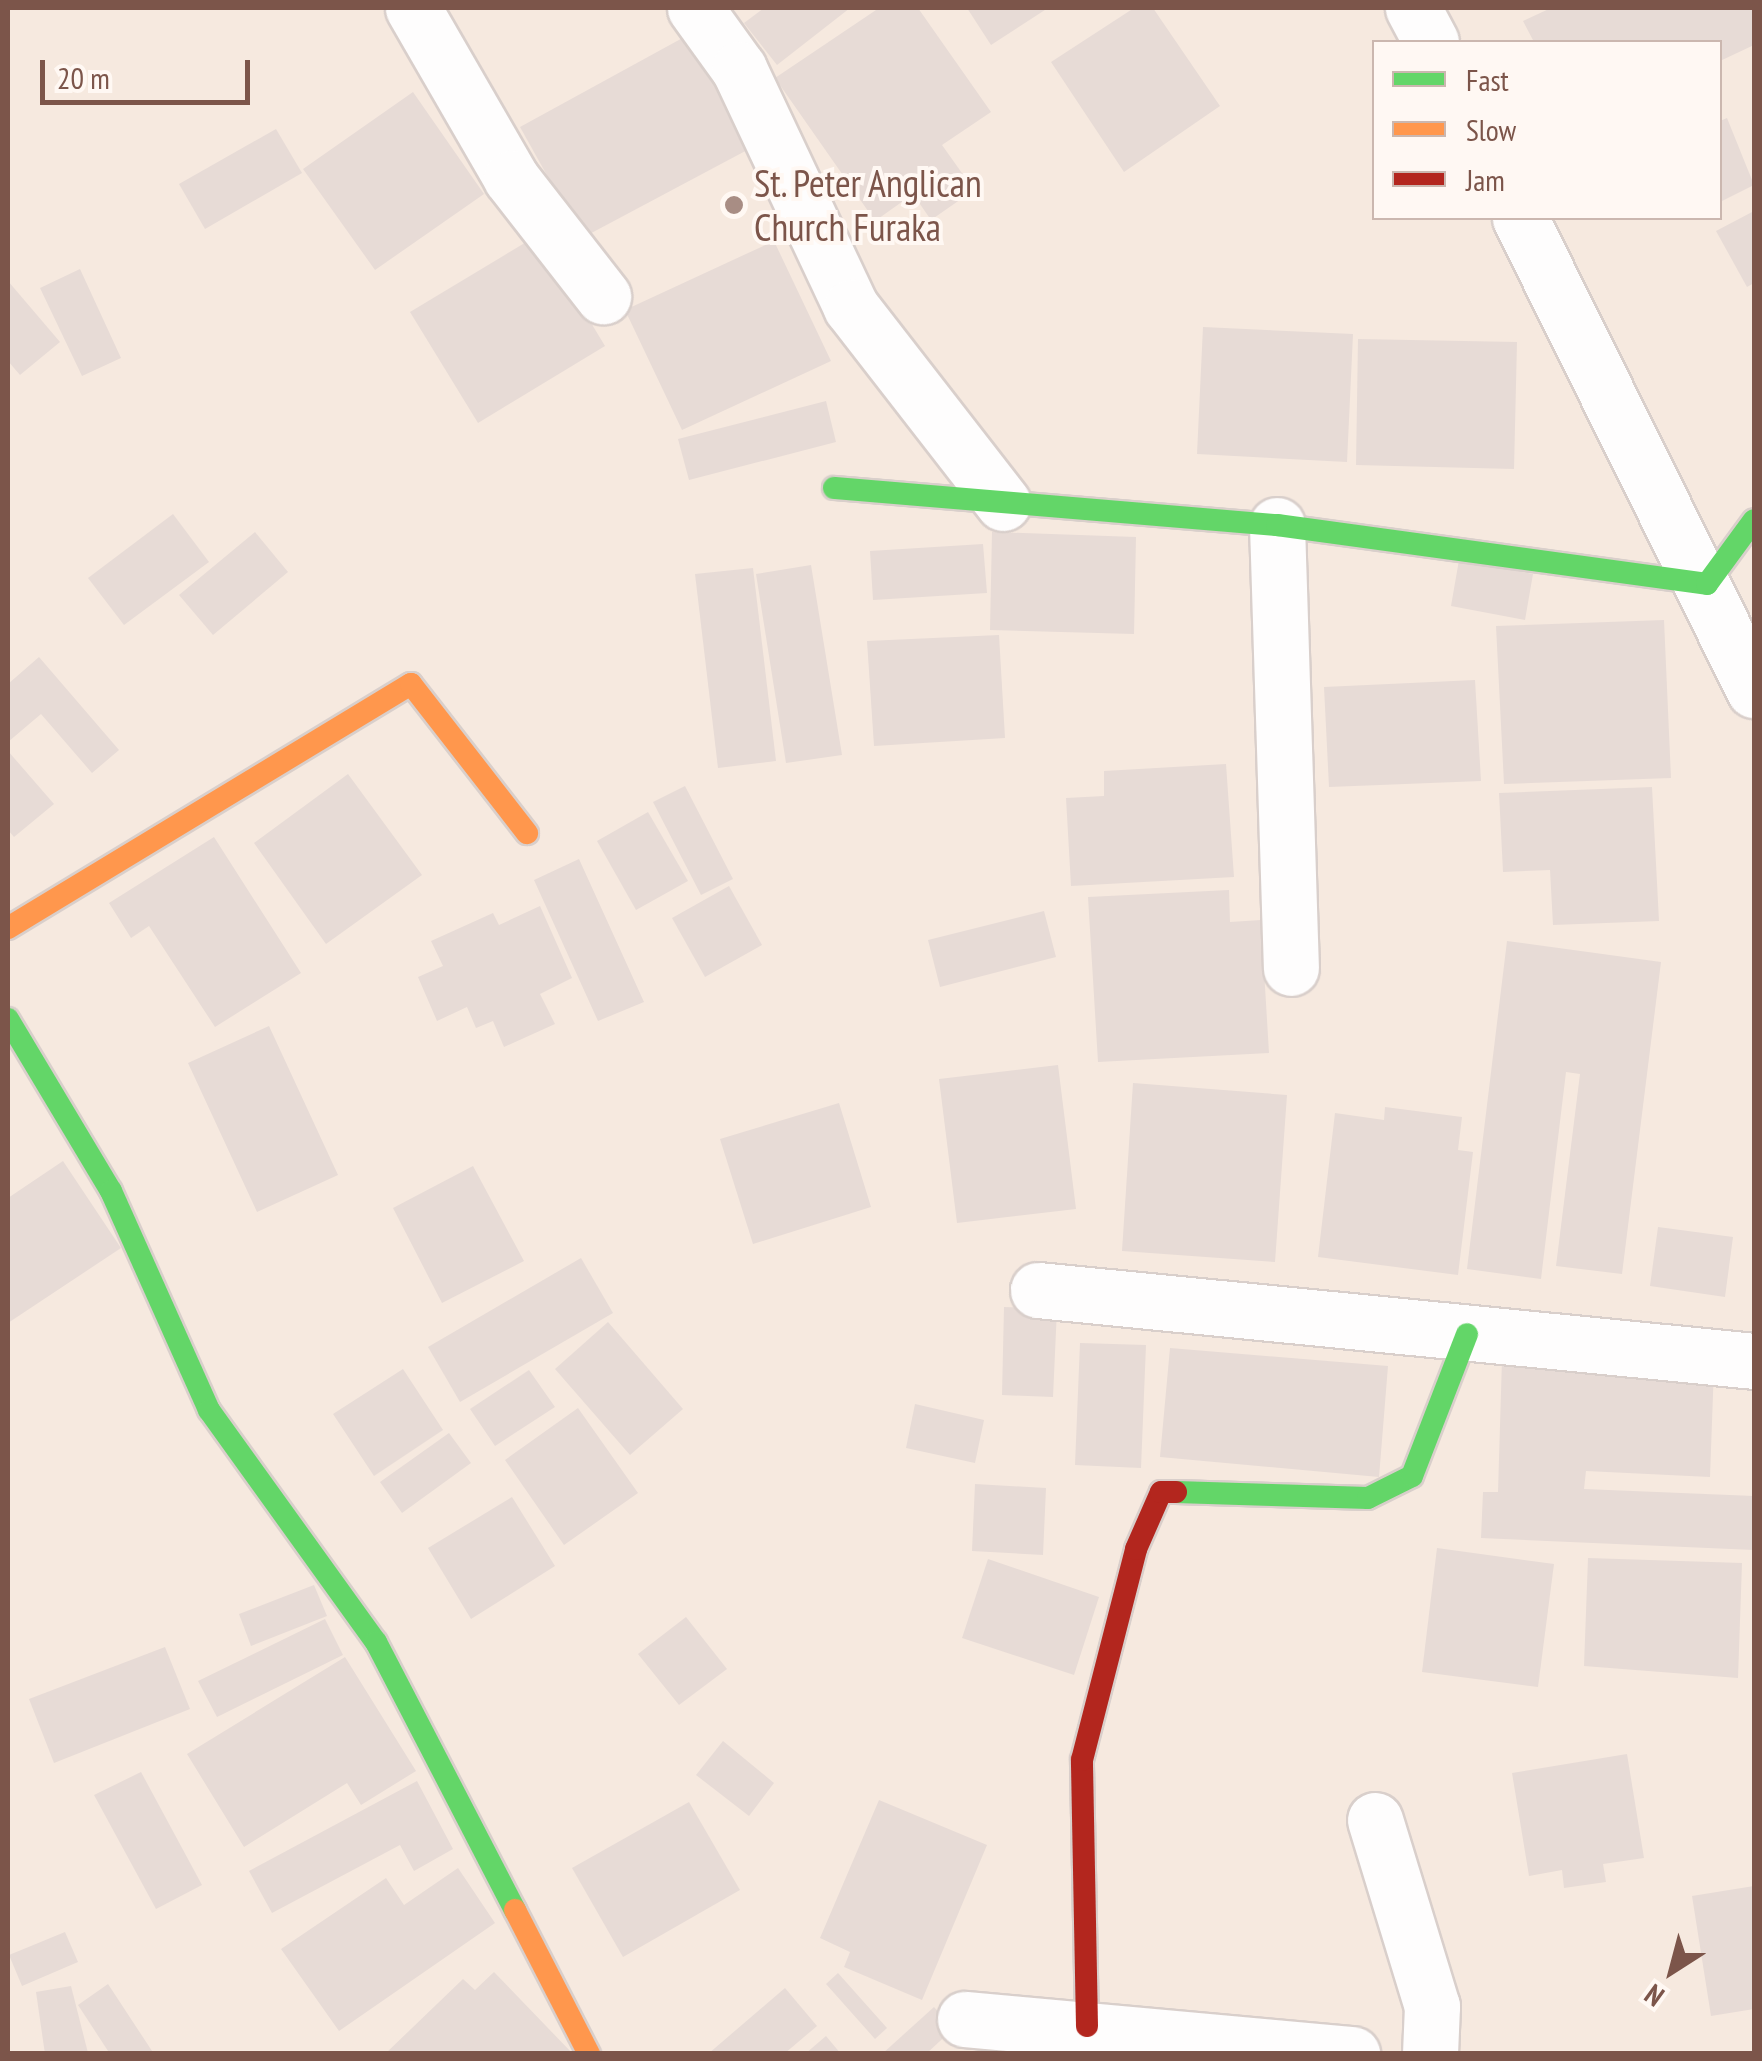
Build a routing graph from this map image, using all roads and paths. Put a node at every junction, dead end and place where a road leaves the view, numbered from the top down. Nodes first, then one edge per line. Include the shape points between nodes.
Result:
1 (413, 8) edge
2 (695, 8) edge
3 (1413, 8) edge
4 (1430, 40) edge
5 (1521, 220) edge
6 (602, 296) dead end
7 (834, 488) dead end
8 (1004, 503) junction
9 (1754, 520) edge
10 (1277, 525) junction
11 (1707, 584) junction
12 (1754, 690) edge
13 (527, 833) dead end
14 (8, 928) edge
15 (1291, 968) dead end
16 (8, 1019) edge
17 (1038, 1290) dead end
18 (1467, 1334) junction
19 (1754, 1361) edge
20 (1375, 1820) dead end
21 (965, 2019) dead end
22 (1087, 2026) junction
23 (589, 2054) edge
24 (1352, 2054) edge
25 (1430, 2054) edge

1 - 6 street via 511,178
2 - 8 street via 739,69 852,308
3 - 4 street
5 - 11 street
7 - 8 street
8 - 10 street
9 - 11 street
10 - 11 street
10 - 15 street
11 - 12 street
13 - 14 street via 411,684
16 - 23 street via 111,1191 209,1410 376,1642
17 - 18 street
18 - 19 street
18 - 22 street via 1412,1476 1368,1498 1161,1492 1136,1549 1082,1760
20 - 25 street via 1432,2006
21 - 22 street
22 - 24 street

